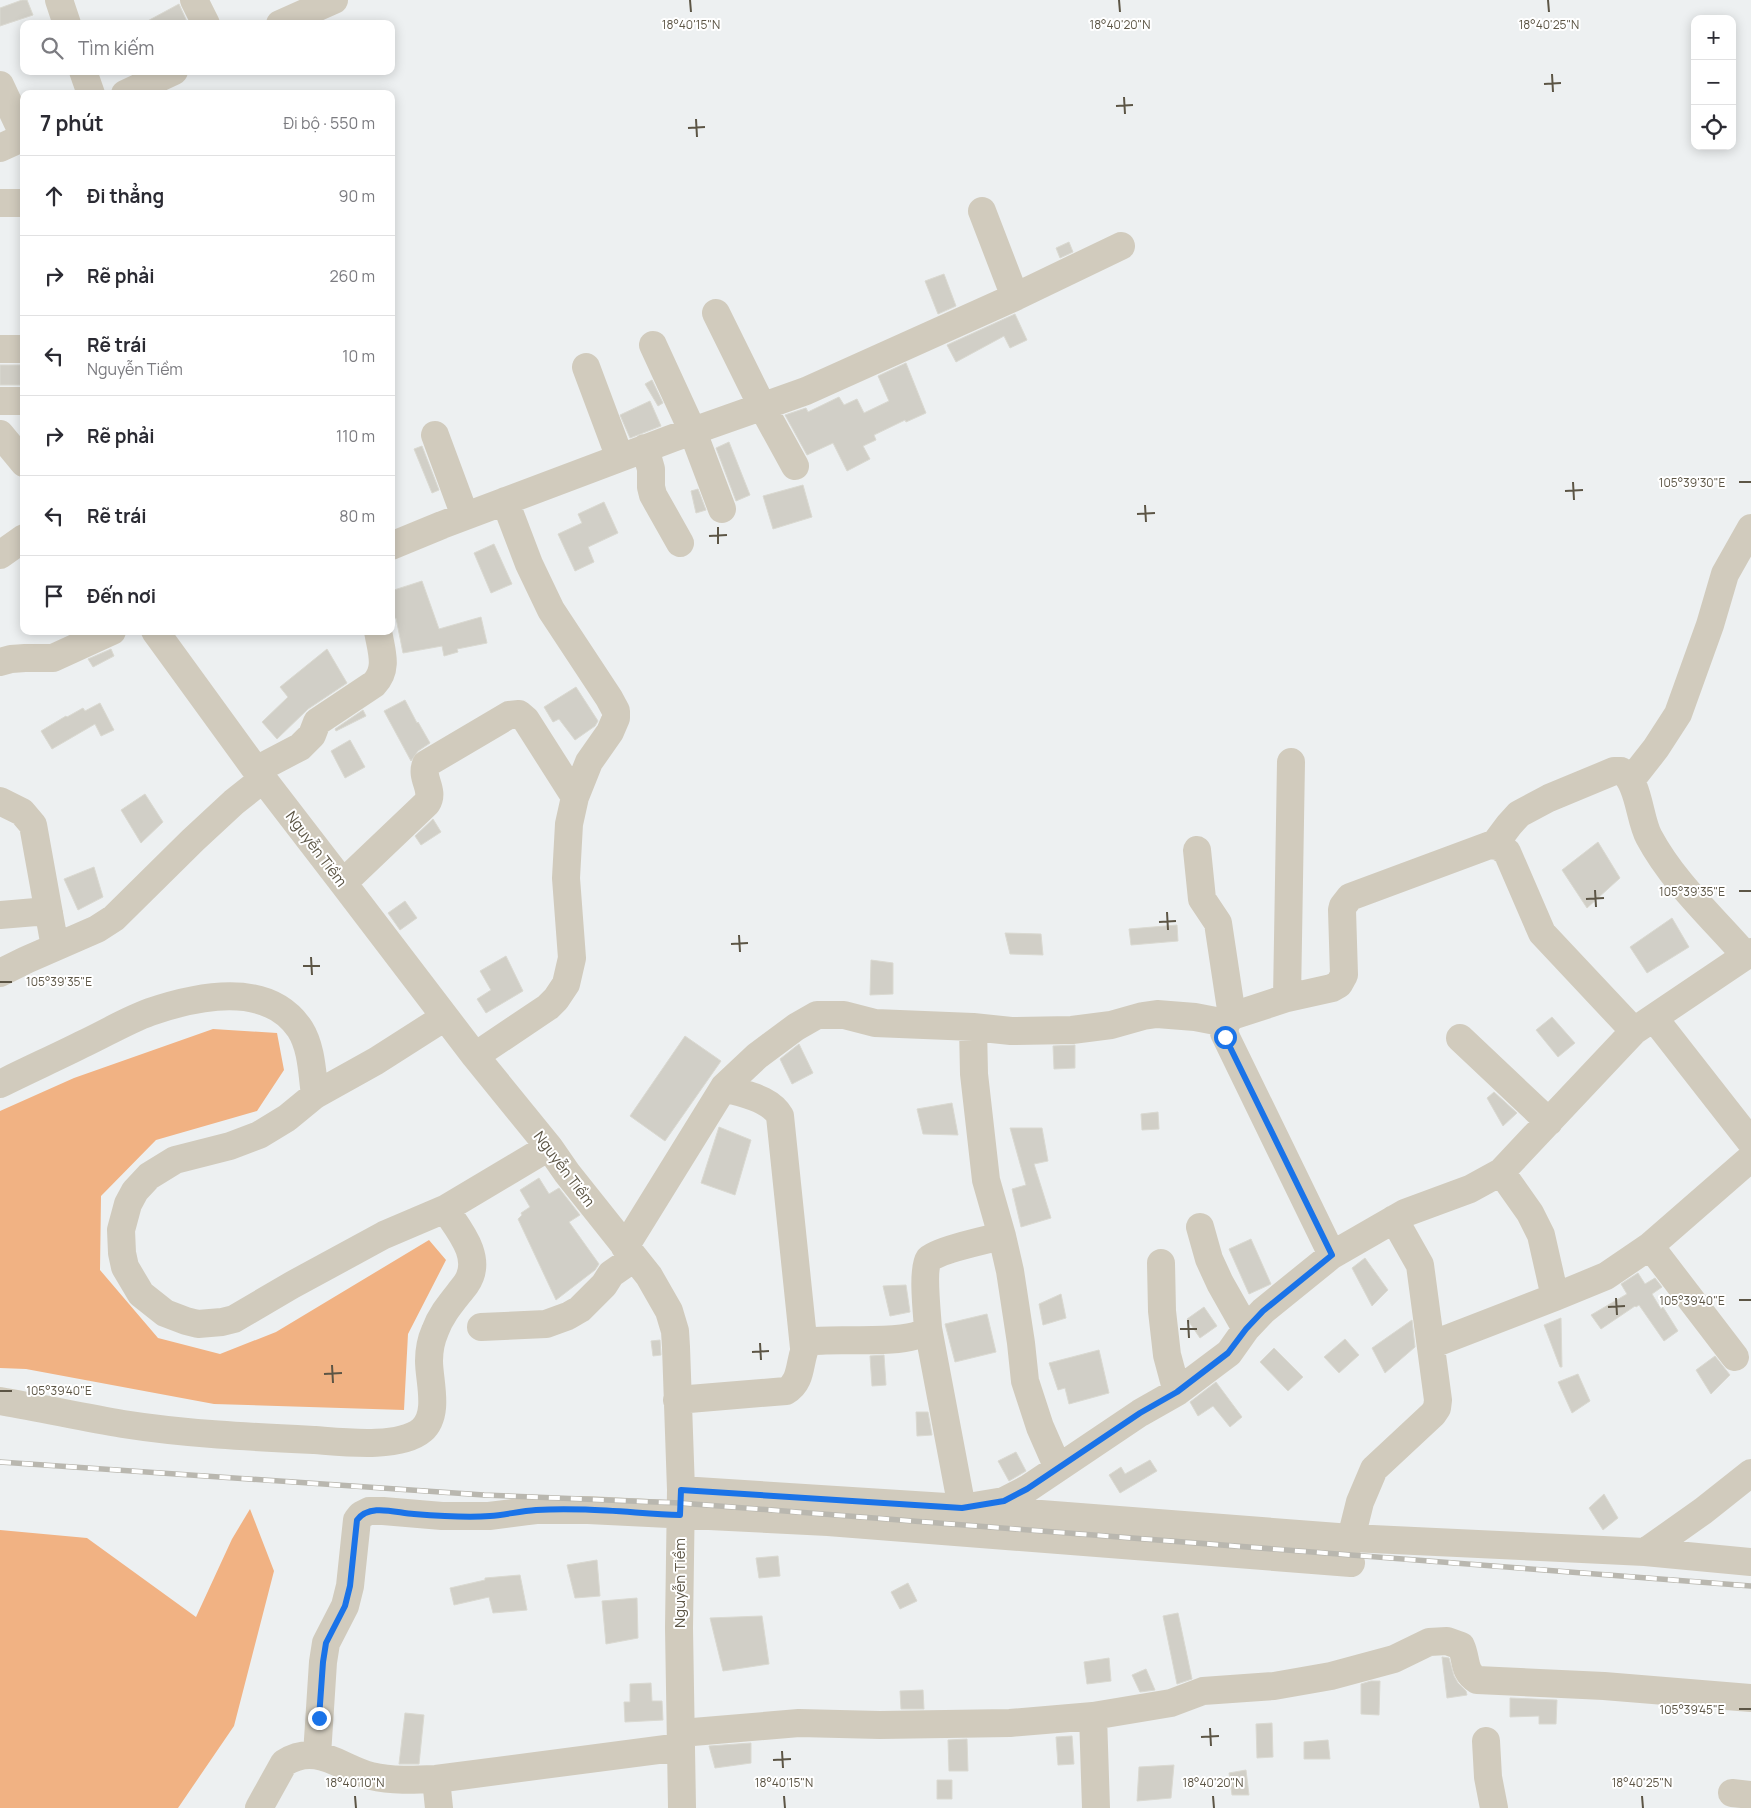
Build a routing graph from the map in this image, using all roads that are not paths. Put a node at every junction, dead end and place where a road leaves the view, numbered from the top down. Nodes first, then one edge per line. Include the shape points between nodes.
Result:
1 (59, 0) edge
2 (194, 0) edge
3 (334, 0) edge
4 (66, 20) edge
5 (204, 20) edge
6 (289, 20) edge
7 (84, 75) edge
8 (165, 75) edge
9 (0, 85) edge
10 (90, 90) edge
11 (134, 90) edge
12 (20, 128) edge
13 (20, 138) edge
14 (0, 148) edge
15 (0, 202) edge
16 (20, 203) edge
17 (982, 210) dead end
18 (1121, 246) dead end
19 (1015, 297) junction
20 (716, 313) dead end
21 (653, 345) dead end
22 (0, 349) edge
23 (20, 349) edge
24 (586, 367) dead end
25 (0, 401) edge
26 (20, 401) edge
27 (762, 406) junction
28 (693, 432) junction
29 (0, 434) edge
30 (435, 435) dead end
31 (633, 453) junction
32 (20, 458) edge
33 (795, 466) dead end
34 (505, 501) junction
35 (722, 509) dead end
36 (465, 516) junction
37 (1751, 528) edge
38 (20, 541) edge
39 (680, 543) dead end
40 (395, 544) edge
41 (0, 555) edge
42 (103, 635) edge
43 (166, 635) edge
44 (379, 635) edge
45 (0, 662) edge
46 (1291, 762) dead end
47 (260, 775) junction
48 (1631, 780) junction
49 (575, 797) junction
50 (0, 801) edge
51 (1494, 845) junction
52 (1197, 850) dead end
53 (343, 883) junction
54 (49, 913) junction
55 (0, 915) edge
56 (55, 947) junction
57 (1748, 954) edge
58 (0, 973) edge
59 (1287, 998) junction
60 (445, 1017) junction
61 (1229, 1019) junction
62 (1644, 1025) junction
63 (973, 1027) junction
64 (1460, 1038) dead end
65 (476, 1056) junction
66 (0, 1084) edge
67 (724, 1087) junction
68 (315, 1095) junction
69 (1549, 1122) junction
70 (1751, 1142) edge
71 (548, 1147) junction
72 (1751, 1158) edge
73 (1501, 1172) junction
74 (445, 1209) junction
75 (1394, 1219) junction
76 (1200, 1227) dead end
77 (1002, 1236) junction
78 (1650, 1246) junction
79 (629, 1253) junction
80 (1332, 1255) junction
81 (1161, 1263) dead end
82 (1555, 1297) junction
83 (481, 1327) dead end
84 (928, 1328) junction
85 (1246, 1329) junction
86 (1431, 1346) junction
87 (804, 1348) junction
88 (1735, 1358) dead end
89 (1177, 1392) junction
90 (677, 1400) junction
91 (0, 1401) edge
92 (1058, 1468) junction
93 (1751, 1473) edge
94 (681, 1502) junction
95 (962, 1508) junction
96 (1351, 1551) junction
97 (1645, 1552) junction
98 (1751, 1562) edge
99 (1751, 1698) edge
100 (1093, 1716) junction
101 (681, 1740) junction
102 (1486, 1741) dead end
103 (317, 1754) junction
104 (436, 1779) junction
105 (259, 1808) edge
106 (439, 1808) edge
107 (682, 1808) edge
108 (1096, 1808) edge
109 (1494, 1808) edge

1 - 4 street
2 - 5 street
3 - 6 street
7 - 10 street
8 - 11 street
9 - 12 street
13 - 14 street
15 - 16 street
17 - 19 street
18 - 19 street
19 - 27 street via 843,376
20 - 27 street
21 - 28 street
22 - 23 street
24 - 31 street
25 - 26 street
27 - 28 street
27 - 33 street
28 - 31 street
28 - 35 street
29 - 32 street
30 - 36 street
31 - 34 street
31 - 39 street via 651,469 653,495
34 - 36 street
34 - 49 street via 547,601 616,711 614,724 589,762
36 - 40 street
37 - 48 street via 1725,574 1678,714
38 - 41 street
42 - 45 street via 53,658
43 - 47 street, Nguyễn Tiềm
44 - 47 street via 381,677 317,722 312,735 300,747
46 - 59 street
47 - 53 street, Nguyễn Tiềm
47 - 56 street via 114,918 98,929
48 - 51 street via 1625,773 1614,771 1549,798 1519,814
48 - 57 street via 1648,835 1667,868
49 - 53 street via 526,720 519,714 509,715 426,764 423,770 429,792 427,803
49 - 65 street via 566,857 572,958 566,984 548,1007
50 - 54 street via 22,812 33,825
51 - 59 street via 1350,897 1342,906 1342,981 1332,988
51 - 62 street via 1506,852 1542,933
52 - 61 street via 1202,899 1218,923
53 - 60 street, Nguyễn Tiềm
54 - 55 street
54 - 56 street
56 - 58 street
57 - 62 street
59 - 61 street
60 - 65 street, Nguyễn Tiềm
60 - 68 street
61 - 63 street via 1157,1014 1072,1030 1011,1032
61 - 80 street via 1224,1028 1225,1037
62 - 69 street
62 - 70 street
63 - 67 street via 875,1023 844,1015 818,1014 796,1026 757,1056
63 - 77 street via 974,1074 986,1180
64 - 69 street
65 - 71 street, Nguyễn Tiềm
66 - 68 street via 148,1012 195,1000 242,996 278,1008 300,1029 309,1053
67 - 79 street
67 - 87 street via 772,1105 780,1116
68 - 74 street via 288,1118 259,1135 166,1164 135,1191 121,1230 122,1253 125,1267 147,1300 186,1322 198,1324 234,1319 384,1235
69 - 73 street
71 - 74 street
71 - 79 street, Nguyễn Tiềm
72 - 78 street
73 - 75 street via 1470,1189
73 - 82 street via 1541,1234
74 - 91 street via 469,1246 471,1272 435,1330 429,1361 431,1410 422,1430 410,1437 366,1443 240,1437 125,1424
75 - 80 street
75 - 86 street via 1420,1265
76 - 85 street via 1220,1284
77 - 84 street via 944,1251 928,1259
77 - 92 street via 1016,1307 1025,1382
78 - 82 street via 1606,1276
78 - 88 street
79 - 83 street via 604,1285 580,1309 568,1316 546,1324
79 - 90 street, Nguyễn Tiềm via 650,1276 669,1311 675,1332
80 - 85 street via 1263,1311
81 - 89 street via 1167,1355
82 - 86 street
84 - 87 street via 923,1333 905,1337 817,1340 808,1342
84 - 95 street
85 - 89 street via 1228,1353
86 - 96 street via 1437,1408 1374,1469 1360,1502
87 - 90 street via 796,1382 786,1391
89 - 92 street
90 - 94 street, Nguyễn Tiềm
92 - 95 street via 1004,1501
93 - 97 street
94 - 95 street
94 - 96 street via 828,1522
94 - 101 street, Nguyễn Tiềm
94 - 103 street via 588,1510 536,1510 489,1516 383,1511 369,1511 361,1515 357,1520 345,1606 326,1643
95 - 96 street
96 - 97 street
97 - 98 street
99 - 100 street via 1477,1680 1467,1670 1461,1646 1447,1641 1429,1642 1381,1663 1314,1680 1209,1690 1164,1705
100 - 101 street via 1001,1723 799,1723
100 - 108 street
101 - 104 street
101 - 107 street, Nguyễn Tiềm
102 - 109 street
103 - 104 street via 369,1775 409,1781
103 - 105 street via 284,1763
104 - 106 street

